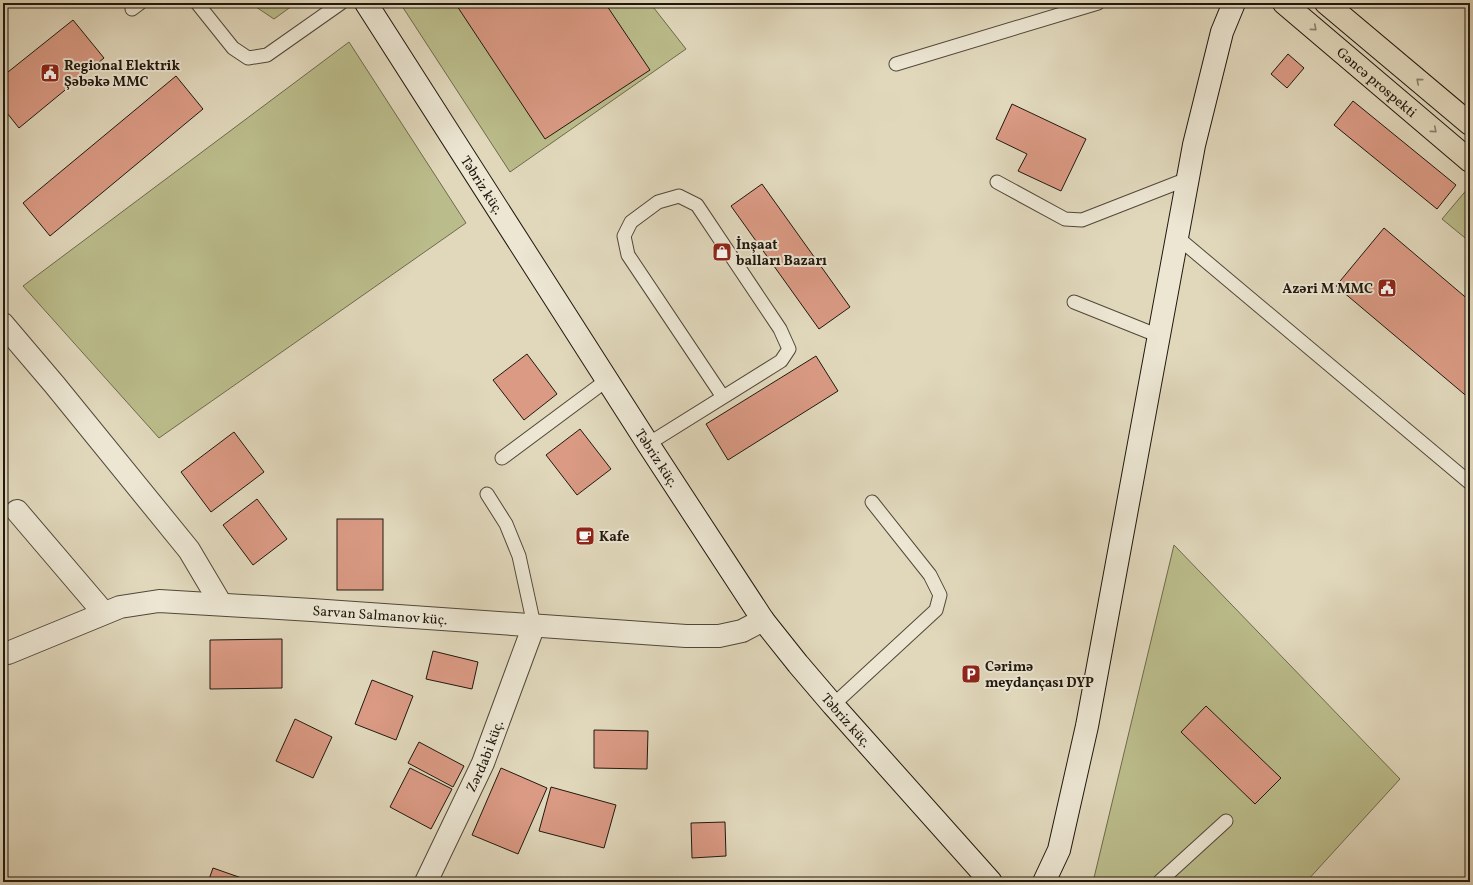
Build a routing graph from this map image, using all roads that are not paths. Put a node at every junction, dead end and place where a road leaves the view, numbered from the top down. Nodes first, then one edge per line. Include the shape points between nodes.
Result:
1 (198, 3) edge
2 (341, 3) edge
3 (366, 3) edge
4 (1098, 3) edge
5 (1234, 3) edge
6 (1284, 3) edge
7 (1326, 3) edge
8 (896, 64) dead end
9 (1470, 124) edge
10 (1470, 160) edge
11 (1188, 179) junction
12 (997, 182) dead end
13 (1177, 237) junction
14 (1074, 302) dead end
15 (3, 324) edge
16 (1159, 336) junction
17 (607, 380) junction
18 (723, 397) junction
19 (648, 444) junction
20 (502, 458) dead end
21 (1470, 483) edge
22 (487, 494) dead end
23 (872, 502) dead end
24 (16, 511) dead end
25 (221, 604) junction
26 (104, 613) junction
27 (763, 620) junction
28 (534, 625) junction
29 (5, 654) edge
30 (833, 705) junction
31 (1226, 821) dead end
32 (426, 882) edge
33 (991, 882) edge
34 (1044, 882) edge
35 (1159, 882) edge

1 - 2 lane via 233,48 248,58 267,55
3 - 17 street, Təbriz küç.
4 - 8 lane
5 - 11 street via 1216,56
6 -> 10 main road, Gəncə prospekti
9 -> 7 main road, Gəncə prospekti
11 - 12 lane via 1082,220 1065,219
11 - 13 street
13 - 16 street
13 - 21 lane
14 - 16 lane
15 - 25 street via 189,550
16 - 34 street via 1087,726 1059,850
17 - 19 street, Təbriz küç.
17 - 20 lane
18 - 18 lane via 781,361 789,349 780,329 698,205 678,196 658,202 631,222 624,236 628,255
18 - 19 lane
19 - 27 street, Təbriz küç.
22 - 28 lane via 506,524 519,556
23 - 30 lane via 930,575 940,595 936,610
24 - 26 street
25 - 26 street, Sarvan Salmanov küç. via 160,601 120,606
25 - 28 street, Sarvan Salmanov küç.
26 - 29 street, Sarvan Salmanov küç.
27 - 28 street, Sarvan Salmanov küç. via 742,631 719,636
27 - 30 street, Təbriz küç.
28 - 32 street, Zərdabi küç. via 483,763
30 - 33 street, Təbriz küç.
31 - 35 lane

